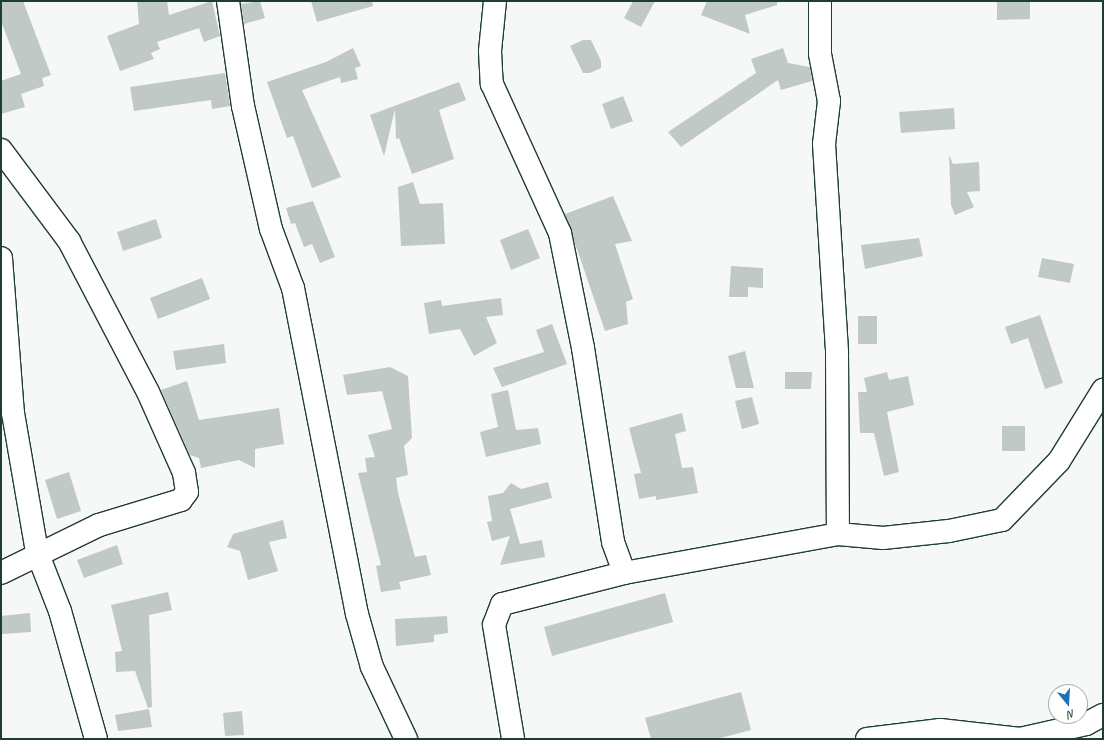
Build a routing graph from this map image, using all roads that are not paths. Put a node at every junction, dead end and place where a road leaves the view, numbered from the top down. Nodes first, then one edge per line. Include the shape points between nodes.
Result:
1 (228, 1) edge
2 (494, 1) edge
3 (820, 1) edge
4 (1, 150) edge
5 (1, 258) edge
6 (1103, 390) edge
7 (838, 534) junction
8 (37, 552) junction
9 (1, 573) edge
10 (624, 573) junction
11 (1103, 715) edge
12 (96, 739) edge
13 (406, 739) edge
14 (513, 739) edge
15 (867, 739) edge

1 - 13 street via 243,106 271,228 293,288 357,614 372,667
2 - 10 street via 490,51 492,84 560,233 583,348 613,542
3 - 7 street via 820,54 829,101 824,144 837,353
4 - 8 street via 69,241 148,392 184,473 187,492 182,500 99,525
5 - 8 street via 14,413
6 - 7 street via 1059,461 1002,520 949,531 883,538
7 - 10 street
8 - 9 street
8 - 12 street via 60,611
10 - 14 street via 502,604 494,625
11 - 15 street via 1086,724 1020,738 940,730

